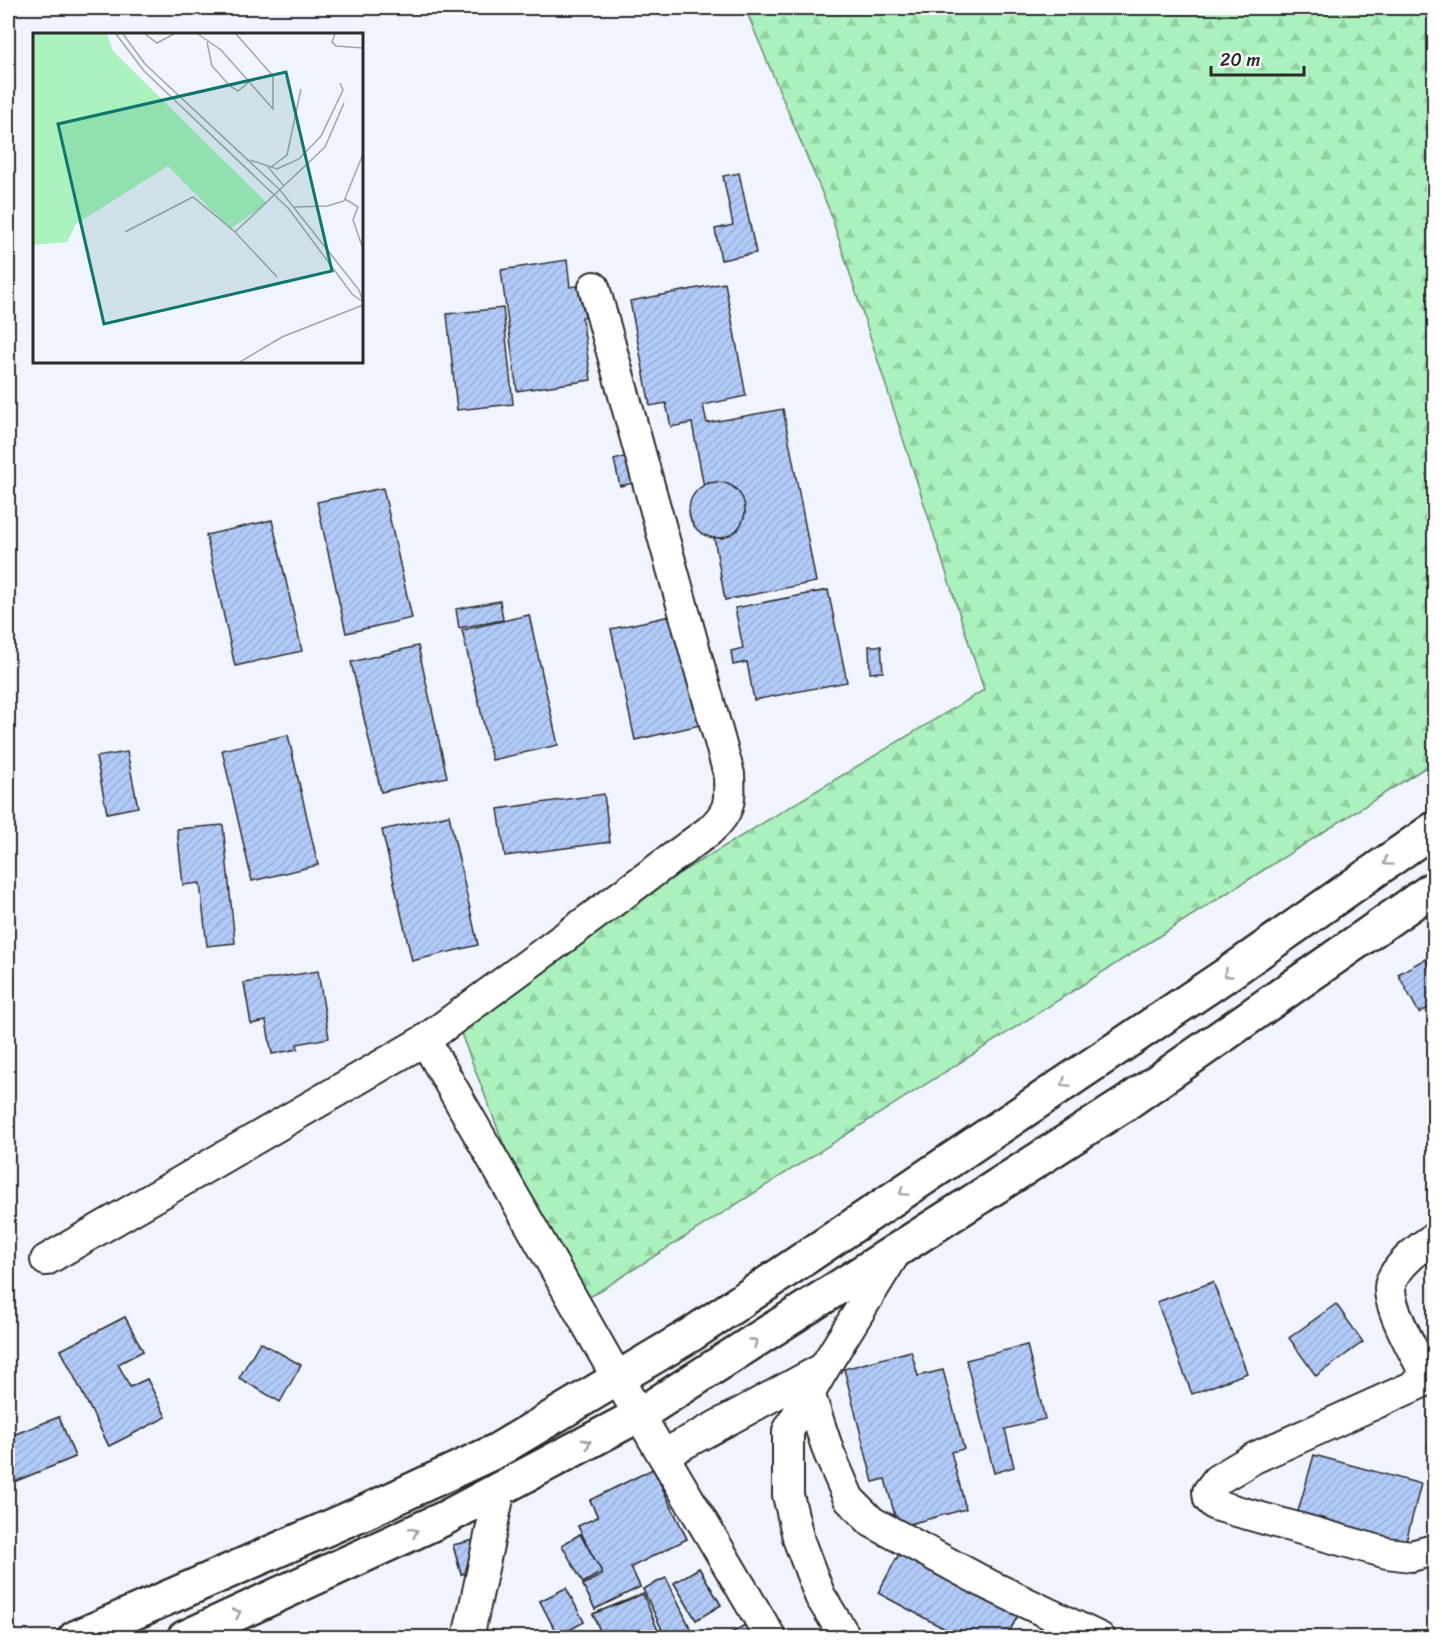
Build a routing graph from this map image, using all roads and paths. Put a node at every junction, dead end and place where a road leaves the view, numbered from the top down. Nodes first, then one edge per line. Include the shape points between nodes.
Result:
1 (594, 286) dead end
2 (1434, 829) edge
3 (1434, 888) edge
4 (425, 1041) junction
5 (1434, 1238) edge
6 (897, 1250) junction
7 (46, 1260) dead end
8 (824, 1368) junction
9 (1431, 1378) edge
10 (618, 1379) junction
11 (809, 1394) junction
12 (639, 1415) junction
13 (663, 1455) junction
14 (500, 1489) junction
15 (1434, 1550) edge
16 (75, 1638) edge
17 (184, 1638) edge
18 (468, 1638) edge
19 (771, 1638) edge
20 (846, 1638) edge
21 (1100, 1638) edge

1 - 4 street via 729,774 728,808 709,831
2 -> 10 main road via 989,1135 692,1334
3 - 6 main road via 1125,1104
4 - 7 street
4 - 10 street
5 - 9 street via 1396,1270 1389,1288 1394,1309
6 - 8 street
12 -> 6 main road
8 - 11 street
8 - 13 street
9 - 15 street via 1254,1458 1217,1480 1208,1492 1215,1505 1387,1553 1411,1556
10 - 12 street
10 - 16 main road via 485,1456
11 - 20 street via 788,1431 788,1495 799,1542 820,1596
11 - 21 street via 849,1499 872,1522
12 - 13 street
14 -> 12 main road
13 - 19 street
17 -> 14 main road
14 - 18 street

